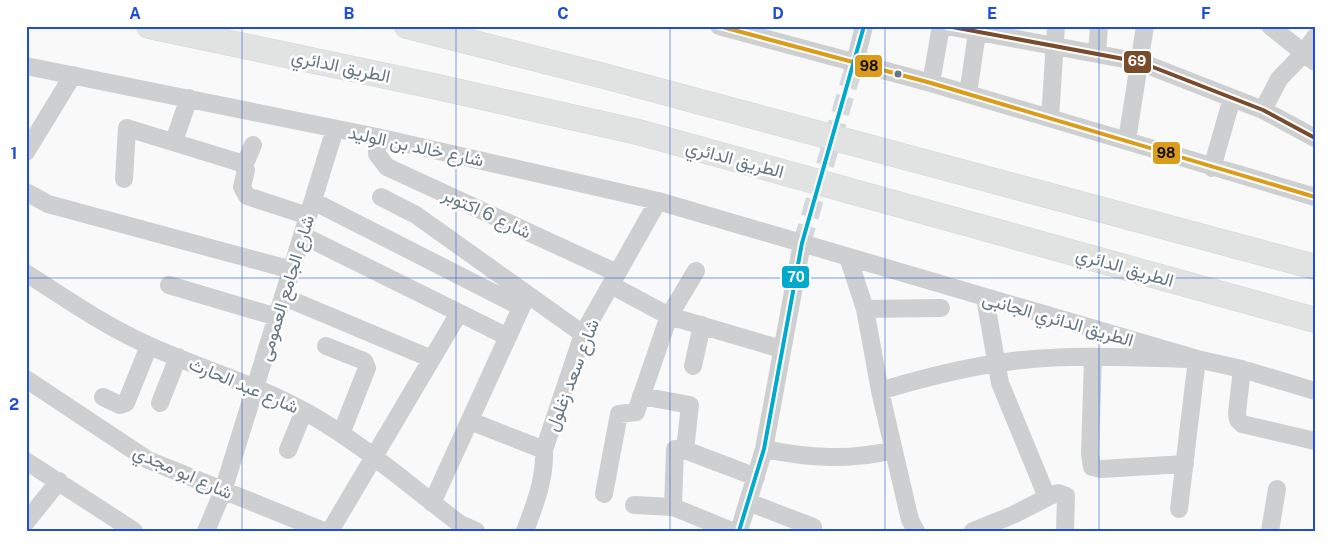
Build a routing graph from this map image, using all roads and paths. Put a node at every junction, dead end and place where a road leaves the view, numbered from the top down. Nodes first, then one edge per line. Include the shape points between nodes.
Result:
1 (149, 26) edge
2 (407, 26) edge
3 (719, 26) edge
4 (864, 26) edge
5 (941, 26) edge
6 (947, 26) edge
7 (1056, 26) edge
8 (1099, 26) edge
9 (1145, 26) edge
10 (1270, 26) edge
11 (977, 29) edge
12 (774, 33) edge
13 (1315, 37) edge
14 (1056, 46) junction
15 (1097, 53) junction
16 (1309, 58) edge
17 (855, 62) junction
18 (1140, 62) junction
19 (26, 66) edge
20 (73, 75) junction
21 (931, 83) junction
22 (968, 94) junction
23 (189, 98) junction
24 (1232, 98) junction
25 (1263, 110) junction
26 (1050, 118) junction
27 (335, 129) junction
28 (376, 137) junction
29 (1315, 138) edge
30 (1127, 140) junction
31 (174, 141) junction
32 (253, 145) dead end
33 (26, 152) edge
34 (244, 166) junction
35 (1212, 168) junction
36 (124, 179) dead end
37 (26, 192) edge
38 (381, 197) dead end
39 (1315, 197) edge
40 (656, 204) junction
41 (311, 208) junction
42 (302, 235) junction
43 (448, 237) junction
44 (801, 249) junction
45 (848, 257) junction
46 (428, 260) junction
47 (1315, 268) edge
48 (292, 270) junction
49 (696, 271) dead end
50 (26, 273) edge
51 (614, 279) junction
52 (169, 285) dead end
53 (284, 297) junction
54 (985, 298) junction
55 (524, 300) junction
56 (941, 308) dead end
57 (865, 309) junction
58 (458, 313) junction
59 (669, 316) junction
60 (277, 317) junction
61 (1315, 320) edge
62 (702, 325) junction
63 (583, 334) junction
64 (508, 337) junction
65 (149, 346) junction
66 (326, 346) dead end
67 (781, 350) junction
68 (178, 357) junction
69 (1093, 357) junction
70 (432, 359) junction
71 (1198, 359) junction
72 (995, 363) junction
73 (694, 366) dead end
74 (1242, 369) junction
75 (26, 379) edge
76 (256, 387) junction
77 (880, 391) junction
78 (1315, 391) edge
79 (641, 396) junction
80 (103, 397) dead end
81 (160, 403) dead end
82 (304, 411) junction
83 (470, 421) junction
84 (341, 434) junction
85 (1315, 441) edge
86 (764, 449) junction
87 (288, 450) dead end
88 (544, 450) junction
89 (685, 450) junction
90 (894, 450) junction
91 (373, 459) junction
92 (26, 461) edge
93 (1185, 464) junction
94 (756, 477) junction
95 (59, 481) junction
96 (1277, 489) dead end
97 (223, 491) junction
98 (604, 494) dead end
99 (1048, 497) junction
100 (748, 502) junction
101 (432, 503) junction
102 (634, 506) dead end
103 (673, 507) junction
104 (1179, 509) dead end
105 (26, 522) edge
106 (813, 527) dead end
107 (465, 529) edge
108 (134, 531) edge
109 (206, 531) edge
110 (324, 531) edge
111 (330, 531) edge
112 (525, 531) edge
113 (732, 531) edge
114 (739, 531) edge
115 (916, 531) edge
116 (972, 531) edge
117 (1065, 531) edge
118 (1270, 531) edge

1 - 61 highway, الطريق الدائري via 638,132
2 - 47 highway via 614,78
3 - 12 street
4 - 17 street
5 - 21 street
6 - 11 street
7 - 14 street
8 - 15 street
9 - 18 street
10 - 16 street
11 - 14 street
11 - 22 street
12 - 17 street
13 - 16 street
14 - 15 street
14 - 26 street
15 - 18 street
16 - 25 street via 1279,79
17 - 21 street
18 - 24 street
18 - 30 street
19 - 20 street, شارع خالد بن الوليد
20 - 23 street, شارع خالد بن الوليد
20 - 33 street
21 - 22 street
22 - 26 street
23 - 27 street, شارع خالد بن الوليد
23 - 31 street
24 - 25 street
24 - 35 street
25 - 29 street
26 - 30 street
27 - 28 street, شارع خالد بن الوليد
27 - 41 street, شارع الجامع العمومى
28 - 40 street, شارع خالد بن الوليد
28 - 51 street, شارع 6 اكتوبر via 376,154 387,167
30 - 35 street
31 - 34 street
31 - 36 street via 127,128
32 - 34 street
34 - 41 street via 246,174 242,187 247,196
35 - 39 street
37 - 48 street via 48,204
38 - 43 street
40 - 44 street, شارع خالد بن الوليد
40 - 51 street, شارع سعد زغلول
41 - 42 street, شارع الجامع العمومى
41 - 46 street
42 - 48 street, شارع الجامع العمومى
42 - 58 street
43 - 46 street
43 - 55 street
44 - 45 street, الطريق الدائري الجانبى
44 - 67 street
45 - 54 street, الطريق الدائري الجانبى
45 - 57 street
46 - 55 street
48 - 53 street, شارع الجامع العمومى
49 - 59 street
50 - 65 street, شارع عبد الحارث
51 - 59 street, شارع 6 اكتوبر
51 - 63 street, شارع سعد زغلول
52 - 60 street
53 - 60 street, شارع الجامع العمومى
53 - 70 street
54 - 71 street, الطريق الدائري الجانبى
54 - 72 street
55 - 63 street
55 - 64 street
56 - 57 street
57 - 77 street
58 - 64 street
58 - 70 street
59 - 62 street, شارع 6 اكتوبر
59 - 79 street
60 - 76 street, شارع الجامع العمومى
62 - 67 street, شارع 6 اكتوبر
62 - 73 street
63 - 88 street, شارع سعد زغلول
64 - 83 street
65 - 68 street, شارع عبد الحارث
65 - 80 street via 126,402 120,405
66 - 84 street via 364,362 368,368
67 - 86 street
68 - 76 street, شارع عبد الحارث
68 - 81 street
69 - 71 street
69 - 72 street
69 - 93 street via 1092,467
70 - 91 street
71 - 74 street, الطريق الدائري الجانبى
71 - 93 street
72 - 77 street
72 - 99 street via 1006,402
74 - 78 street, الطريق الدائري الجانبى
74 - 85 street via 1237,414 1242,424
75 - 97 street, شارع ابو مجدي via 148,460
76 - 82 street, شارع عبد الحارث
76 - 97 street, شارع الجامع العمومى
77 - 90 street
79 - 89 street via 690,405
79 - 98 street via 635,414 619,414
82 - 84 street, شارع عبد الحارث
82 - 87 street
83 - 88 street
83 - 101 street
84 - 91 street, شارع عبد الحارث
86 - 90 street via 825,458 870,456
86 - 94 street
88 - 112 street, شارع سعد زغلول via 541,487
89 - 94 street
89 - 103 street via 678,448 673,451
90 - 115 street via 910,520
91 - 101 street, شارع عبد الحارث
91 - 111 street
92 - 95 street
93 - 104 street
94 - 100 street
95 - 105 street
95 - 108 street
96 - 118 street
97 - 109 street, شارع الجامع العمومى
97 - 110 street, شارع ابو مجدي
99 - 116 street
99 - 117 street via 1058,493 1066,496
100 - 106 street
100 - 114 street
101 - 107 street, شارع عبد الحارث
102 - 103 street
103 - 113 street

